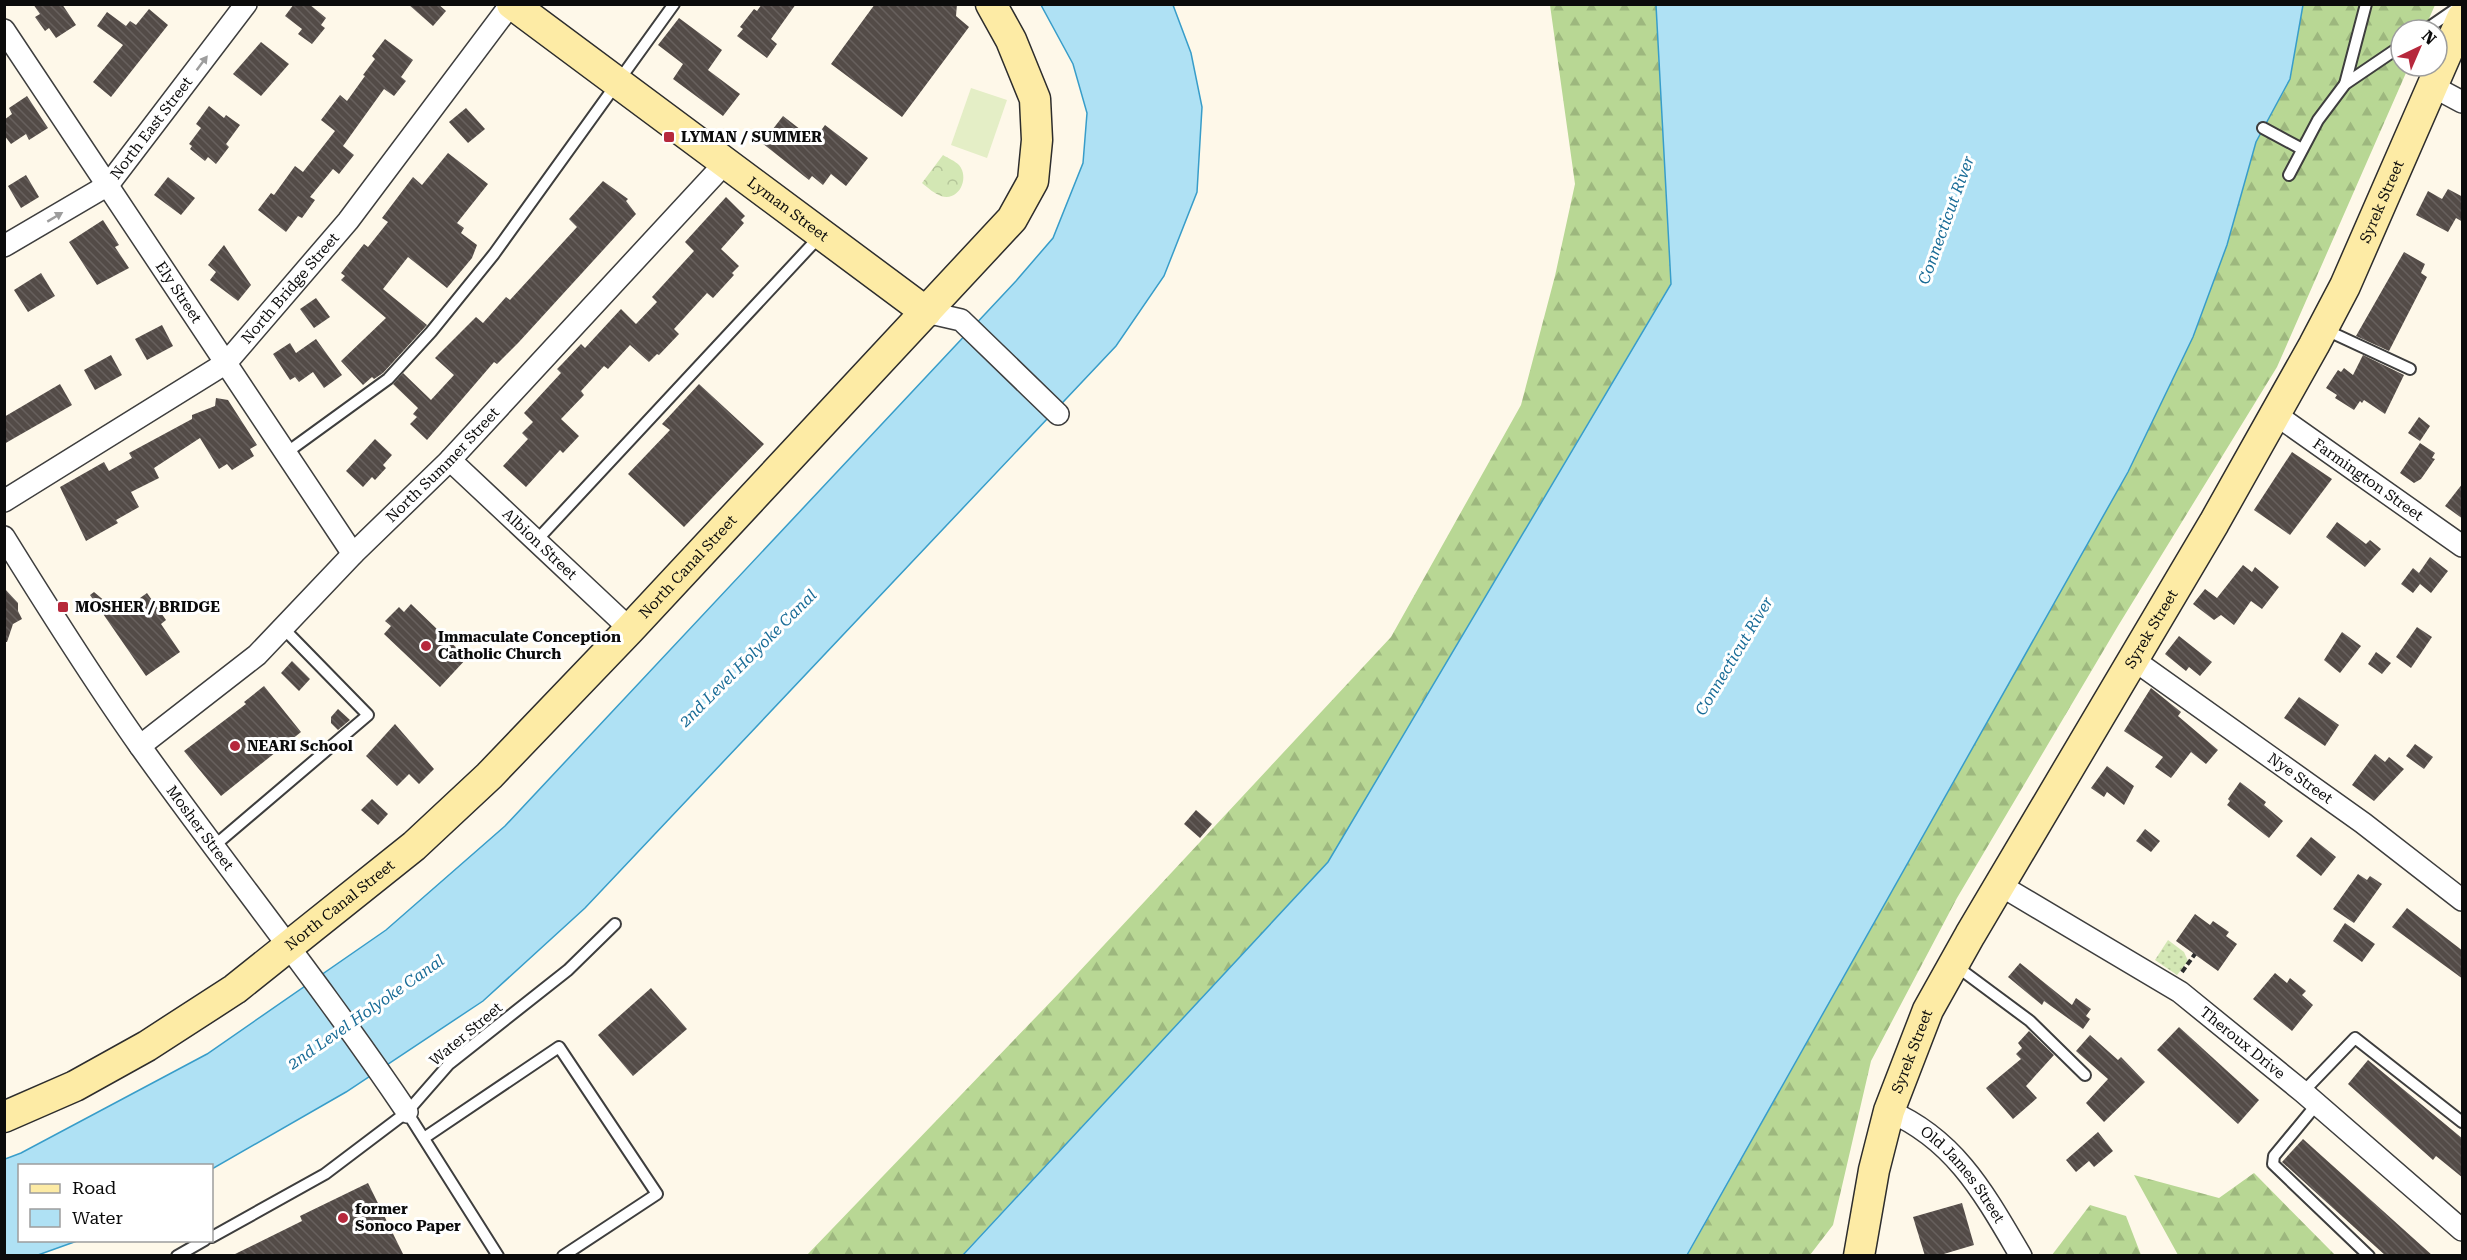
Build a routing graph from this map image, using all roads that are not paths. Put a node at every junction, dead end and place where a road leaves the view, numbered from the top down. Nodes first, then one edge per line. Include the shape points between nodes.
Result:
1 (246, 4) edge
2 (511, 4) edge
3 (674, 4) edge
4 (991, 4) edge
5 (2366, 4) edge
6 (2462, 4) edge
7 (2442, 18) edge
8 (2463, 18) edge
9 (4, 30) edge
10 (2389, 54) edge
11 (618, 82) junction
12 (2345, 84) junction
13 (2432, 86) junction
14 (2463, 102) edge
15 (2263, 128) dead end
16 (2302, 149) junction
17 (726, 162) junction
18 (2289, 175) dead end
19 (108, 185) junction
20 (822, 234) junction
21 (4, 246) edge
22 (926, 312) junction
23 (2322, 329) junction
24 (226, 363) junction
25 (2410, 369) dead end
26 (1058, 414) dead end
27 (2275, 414) junction
28 (286, 453) junction
29 (450, 460) junction
30 (4, 501) edge
31 (4, 537) edge
32 (536, 542) junction
33 (2463, 546) edge
34 (353, 554) junction
35 (283, 628) junction
36 (630, 629) junction
37 (2134, 660) junction
38 (140, 746) junction
39 (214, 846) junction
40 (2000, 885) junction
41 (2463, 900) edge
42 (615, 924) dead end
43 (288, 948) junction
44 (1953, 964) junction
45 (2085, 1075) dead end
46 (2310, 1098) junction
47 (407, 1112) junction
48 (1889, 1112) junction
49 (4, 1117) edge
50 (2463, 1122) edge
51 (423, 1138) junction
52 (2463, 1230) edge
53 (213, 1236) edge
54 (201, 1242) edge
55 (1857, 1253) edge
56 (177, 1256) edge
57 (498, 1256) edge
58 (563, 1256) edge
59 (2020, 1256) edge
60 (2368, 1256) edge

19 -> 1 street, North East Street
2 - 11 street, Lyman Street
2 - 24 street, North Bridge Street via 348,221
3 - 11 lane
4 - 22 street, North Canal Street via 1011,40 1035,99 1033,181 1012,219
5 - 12 lane
6 - 7 lane
8 - 13 street, Syrek Street
9 - 19 street, Ely Street
10 - 12 lane
11 - 17 street, Lyman Street
11 - 28 lane via 494,254 431,332 388,379
12 - 16 lane
13 - 14 street
13 - 23 street, Syrek Street via 2377,216
15 - 16 lane
16 - 18 lane
17 - 20 street, Lyman Street
17 - 29 street, North Summer Street
21 -> 19 street, North East Street
19 - 24 street, Ely Street
20 - 22 street, Lyman Street
20 - 32 lane
22 - 26 street, Lyman Street via 961,320
22 - 36 street, North Canal Street
23 - 25 lane
23 - 27 street, Syrek Street
24 - 28 street, Ely Street
24 - 30 street, North Bridge Street
27 - 33 street, Farmington Street
27 - 37 street, Syrek Street
28 - 34 street, Ely Street
29 - 32 street, Albion Street
29 - 34 street, North Summer Street
31 - 38 street, Mosher Street
32 - 36 street, Albion Street
34 - 35 street, North Summer Street
35 - 38 street, North Summer Street via 257,655
35 - 39 lane via 368,715
36 - 43 street, North Canal Street via 481,784 414,846
37 - 40 street, Syrek Street
37 - 41 street, Nye Street via 2363,823
38 - 39 street, Mosher Street
39 - 43 street, Mosher Street
40 - 44 street, Syrek Street
40 - 46 street, Theroux Drive via 2180,993
42 - 47 lane, Water Street via 568,970 449,1064
43 - 47 street, Mosher Street
43 - 49 street, North Canal Street via 236,988 147,1046 75,1086
44 - 45 lane via 2030,1021
44 - 48 street, Syrek Street via 1928,1011
46 - 50 lane via 2355,1038
46 - 52 street, Theroux Drive
46 - 60 lane via 2274,1156 2273,1164
47 - 51 lane
47 - 53 lane, Water Street via 325,1174
48 - 55 street, Syrek Street
48 - 59 street, Old James Street via 1915,1123 1939,1140 1965,1168
51 - 57 lane
51 - 58 lane via 559,1047 657,1194
54 - 56 lane

